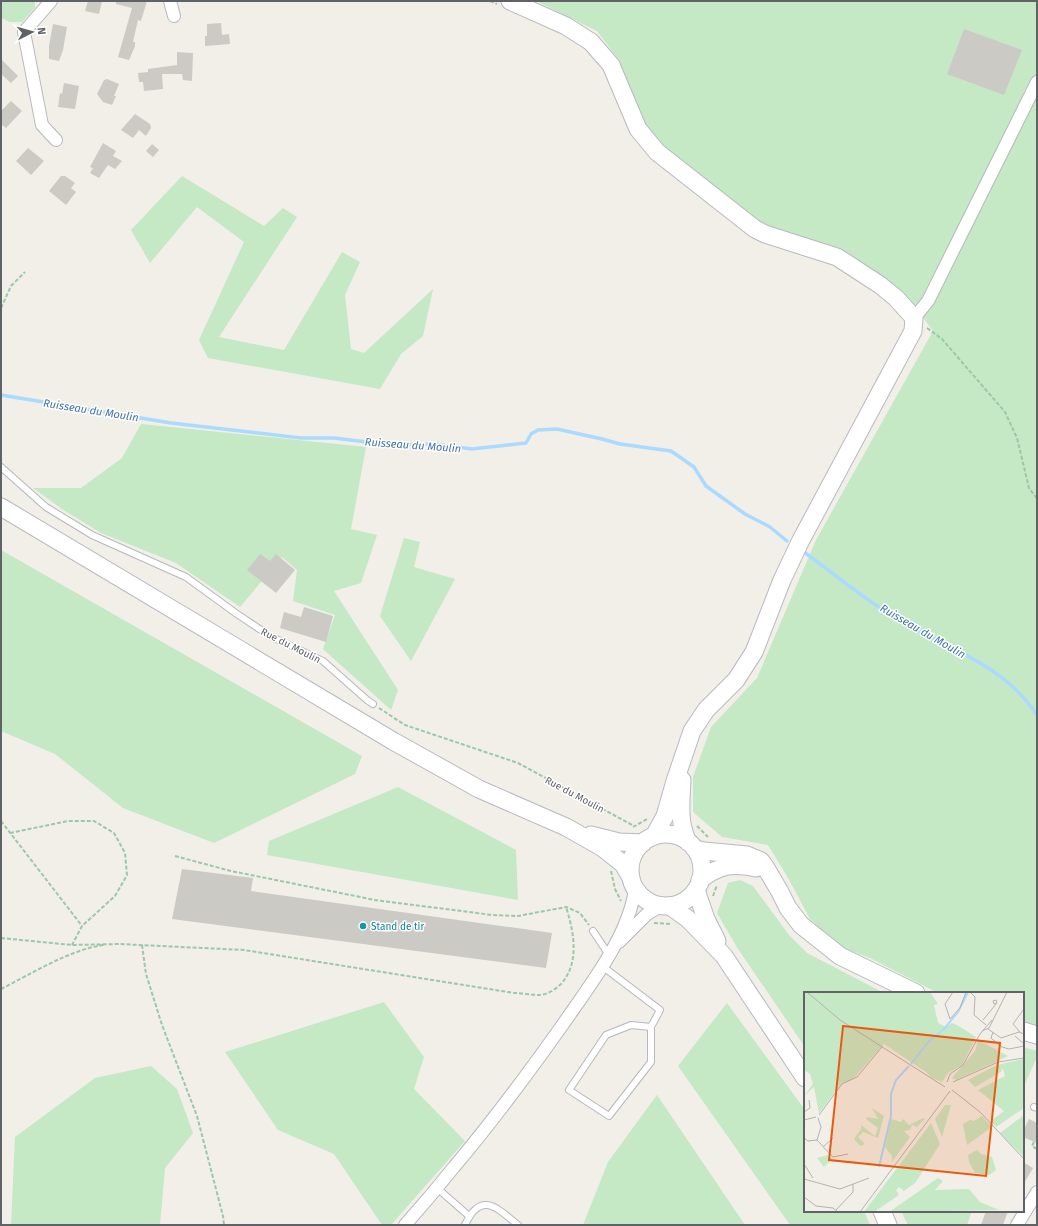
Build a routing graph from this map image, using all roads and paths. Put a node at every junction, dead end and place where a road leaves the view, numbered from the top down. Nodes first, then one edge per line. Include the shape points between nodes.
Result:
1 (51, 1) edge
2 (170, 1) edge
3 (510, 1) edge
4 (174, 16) dead end
5 (1037, 82) edge
6 (56, 140) dead end
7 (25, 272) dead end
8 (1, 308) edge
9 (914, 318) junction
10 (1, 467) edge
11 (1037, 499) edge
12 (1, 507) edge
13 (373, 704) joint
14 (684, 752) junction
15 (649, 819) dead end
16 (1, 821) edge
17 (694, 824) dead end
18 (634, 826) junction
19 (566, 827) junction
20 (630, 829) dead end
21 (10, 833) junction
22 (648, 839) junction
23 (710, 839) dead end
24 (691, 846) junction
25 (175, 856) dead end
26 (611, 868) dead end
27 (769, 874) junction
28 (633, 882) junction
29 (718, 883) dead end
30 (698, 885) junction
31 (712, 898) dead end
32 (625, 906) dead end
33 (666, 906) junction
34 (566, 907) junction
35 (650, 922) dead end
36 (676, 923) dead end
37 (82, 926) junction
38 (593, 931) joint
39 (1, 938) edge
40 (119, 944) junction
41 (72, 945) junction
42 (142, 945) junction
43 (612, 950) junction
44 (724, 956) junction
45 (602, 966) junction
46 (1, 989) edge
47 (914, 992) edge
48 (651, 1027) junction
49 (1024, 1031) edge
50 (1037, 1035) edge
51 (804, 1076) edge
52 (1034, 1142) dead end
53 (1037, 1149) edge
54 (437, 1188) junction
55 (1037, 1192) edge
56 (882, 1212) edge
57 (469, 1216) junction
58 (224, 1225) edge
59 (405, 1225) edge
60 (466, 1225) edge
61 (518, 1225) edge
62 (888, 1225) edge
63 (1017, 1225) edge

1 - 6 street via 24,32 42,125
2 - 4 street
3 - 9 street via 566,26 591,42 611,65 638,129 657,152 755,229 837,257 880,285
5 - 9 street via 928,301
7 - 8 path via 11,286
9 - 11 path via 942,339 1005,412 1017,438 1029,488
9 - 14 street via 913,331 801,540 782,580 754,652 736,680 706,710 692,731
10 - 13 lane, Rue du Moulin via 46,507 86,531 186,578 270,636 323,661
12 - 19 street via 393,741 479,789
13 - 18 path, Rue du Moulin via 405,725 518,763
14 - 22 street via 665,816
14 - 24 street via 680,811 683,832
15 - 18 path
16 - 21 path
17 - 23 path
18 - 20 path
19 - 22 street via 613,841 632,843
19 - 28 street via 603,848 623,864
21 - 37 path
21 - 37 path via 81,820 94,820 114,833 125,853 127,876 115,896
22 - 24 street via 664,834 674,835
22 - 28 street via 632,858 630,864
24 - 27 street via 704,851 747,855 761,861
24 - 30 street via 699,857 701,866
25 - 34 path via 238,873 375,900 518,916
26 - 32 path via 615,889
27 - 30 street via 748,866 719,867
27 - 47 street via 801,925 840,956
28 - 33 street via 646,900
28 - 43 street via 634,899
29 - 31 path
30 - 33 street via 683,902
30 - 44 street via 706,919
33 - 43 street via 647,914
33 - 44 street via 688,919
34 - 38 path via 580,913
34 - 42 path via 573,935 574,955 571,967 565,980 556,989 540,995 244,950
35 - 36 path
37 - 41 path
38 - 43 lane
39 - 41 path
40 - 41 path
40 - 42 path
40 - 46 path via 95,946
42 - 58 path via 146,974 162,1025 197,1116 224,1216
43 - 45 street
44 - 51 street
45 - 48 lane via 660,1010
45 - 54 street via 539,1059
48 - 48 lane via 631,1025 606,1035 569,1090 608,1116 651,1062
49 - 50 street
52 - 53 path via 1032,1146
54 - 57 lane
54 - 59 street
55 - 63 street
56 - 62 street
57 - 60 lane
57 - 61 lane via 481,1206 488,1204

